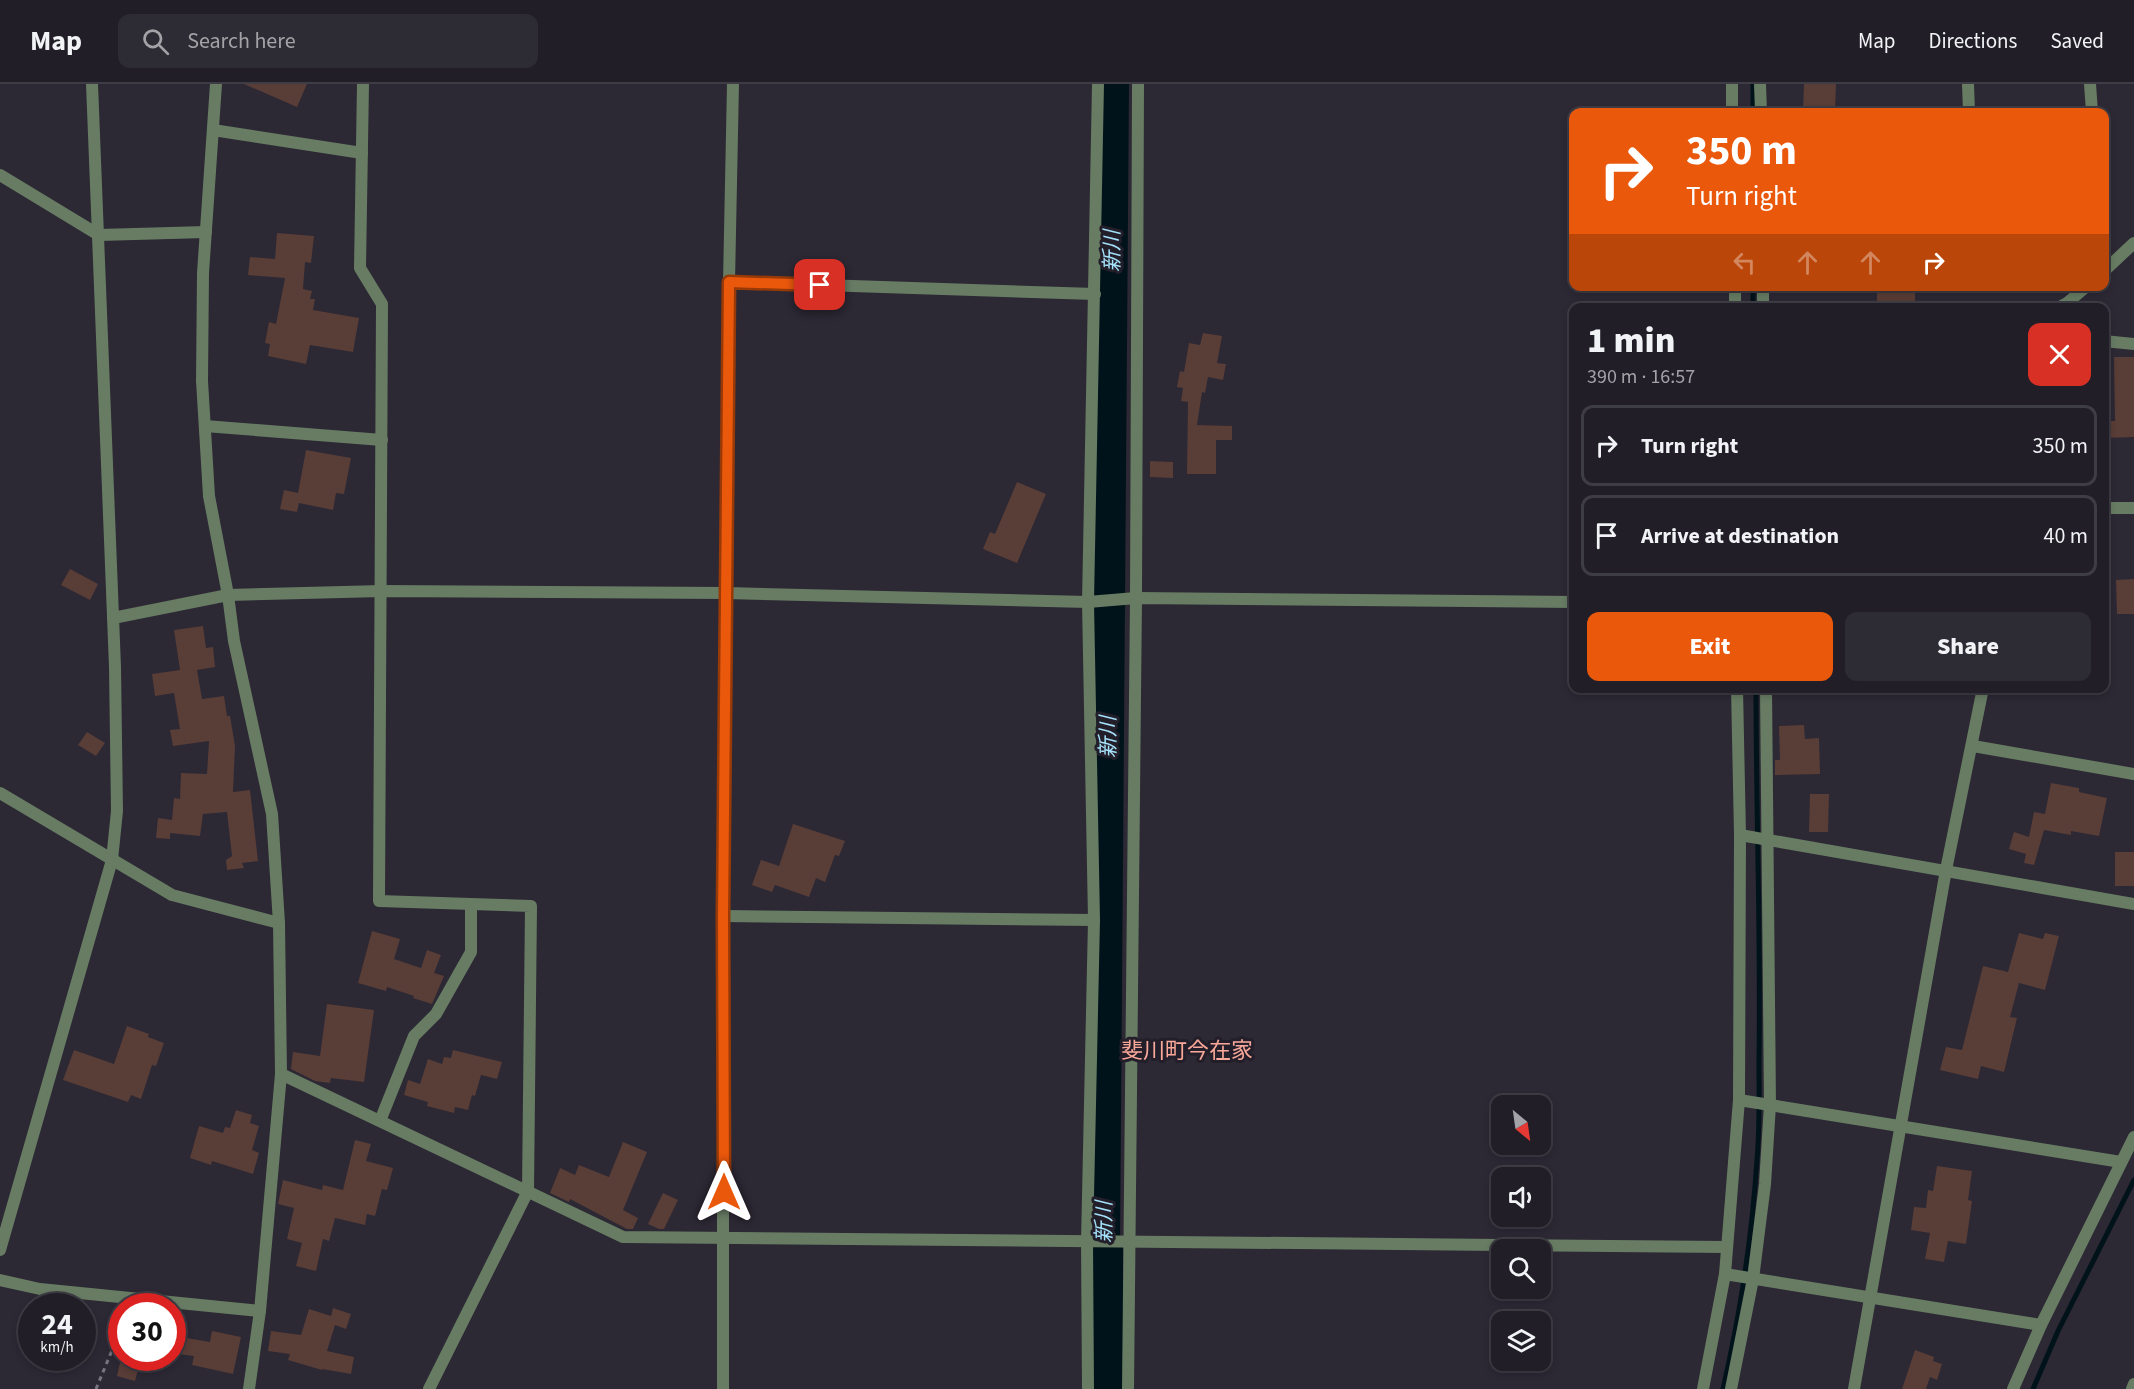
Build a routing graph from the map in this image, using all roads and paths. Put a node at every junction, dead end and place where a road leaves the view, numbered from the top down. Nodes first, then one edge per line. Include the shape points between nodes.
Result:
1 (92, 84) edge
2 (216, 84) edge
3 (363, 84) edge
4 (733, 84) edge
5 (1098, 84) edge
6 (1138, 84) edge
7 (1732, 84) edge
8 (1760, 84) edge
9 (1968, 84) edge
10 (2090, 84) edge
11 (1732, 108) edge
12 (1761, 108) edge
13 (1969, 108) edge
14 (2092, 108) edge
15 (213, 130) junction
16 (362, 153) junction
17 (0, 175) edge
18 (206, 232) junction
19 (99, 235) junction
20 (2134, 243) edge
21 (2109, 266) edge
22 (729, 282) junction
23 (2081, 291) edge
24 (1095, 294) junction
25 (2067, 303) edge
26 (2109, 342) edge
27 (2134, 344) edge
28 (206, 426) junction
29 (382, 440) junction
30 (2109, 508) edge
31 (2134, 508) edge
32 (382, 591) junction
33 (726, 593) junction
34 (228, 595) junction
35 (1136, 598) junction
36 (1088, 602) junction
37 (1569, 602) edge
38 (113, 618) junction
39 (1737, 693) edge
40 (1766, 693) edge
41 (1982, 693) edge
42 (1973, 746) junction
43 (2134, 774) edge
44 (0, 793) edge
45 (1740, 835) junction
46 (1766, 839) junction
47 (112, 860) junction
48 (1946, 870) junction
49 (471, 904) junction
50 (2134, 904) edge
51 (723, 916) junction
52 (1094, 920) junction
53 (279, 923) junction
54 (281, 1074) junction
55 (1738, 1100) junction
56 (1770, 1105) junction
57 (380, 1121) junction
58 (1902, 1127) junction
59 (2134, 1137) edge
60 (2121, 1162) junction
61 (528, 1191) junction
62 (724, 1238) junction
63 (1087, 1242) junction
64 (1124, 1242) junction
65 (1727, 1247) junction
66 (0, 1250) edge
67 (1725, 1274) junction
68 (1752, 1279) junction
69 (0, 1280) edge
70 (1871, 1298) junction
71 (260, 1311) junction
72 (2041, 1324) junction
73 (108, 1360) edge
74 (2134, 1384) edge
75 (96, 1389) edge
76 (249, 1389) edge
77 (429, 1389) edge
78 (723, 1389) edge
79 (1088, 1389) edge
80 (1128, 1389) edge
81 (1703, 1389) edge
82 (1731, 1389) edge
83 (1854, 1389) edge
84 (2013, 1389) edge
85 (2132, 1389) edge

1 - 19 street
2 - 15 street
3 - 16 street
4 - 22 street
5 - 24 street
6 - 35 street
7 - 11 street
8 - 12 street
9 - 13 street
10 - 14 street
15 - 16 street
15 - 18 street
16 - 29 street via 360,267 382,304
17 - 19 street
18 - 19 street
18 - 28 street via 202,381
19 - 38 street
20 - 21 street
22 - 24 street
22 - 33 street
23 - 25 street
24 - 36 street
26 - 27 street
28 - 29 street
28 - 34 street via 209,495
29 - 32 street
30 - 31 street
32 - 33 street
32 - 34 street
32 - 49 street via 379,901
33 - 36 street
33 - 51 street
34 - 38 street
34 - 53 street via 234,641 272,814
35 - 36 street
35 - 37 street
35 - 64 street
36 - 52 street
38 - 47 street via 117,811
39 - 45 street
40 - 46 street
41 - 42 street
42 - 43 street
42 - 48 street
44 - 47 street
45 - 46 street
45 - 55 street
46 - 48 street
46 - 56 street
47 - 53 street via 172,895
47 - 66 street
48 - 50 street
48 - 58 street
49 - 57 street via 471,952 436,1014 414,1036
49 - 61 street via 531,906
51 - 52 street
51 - 62 street
52 - 63 street
53 - 54 street
54 - 57 street
54 - 71 street
55 - 56 street
55 - 65 street
56 - 58 street
56 - 68 street via 1765,1184
57 - 61 street
58 - 60 street
58 - 70 street
59 - 60 street
60 - 72 street
61 - 62 street via 623,1237
61 - 77 street
62 - 63 street
62 - 78 street
63 - 64 street
63 - 79 street
64 - 65 street
64 - 80 street
65 - 67 street
67 - 68 street
67 - 81 street
68 - 70 street
68 - 82 street
69 - 71 street via 40,1289
70 - 72 street
70 - 83 street
71 - 76 street
72 - 84 street
73 - 75 path
74 - 85 street

